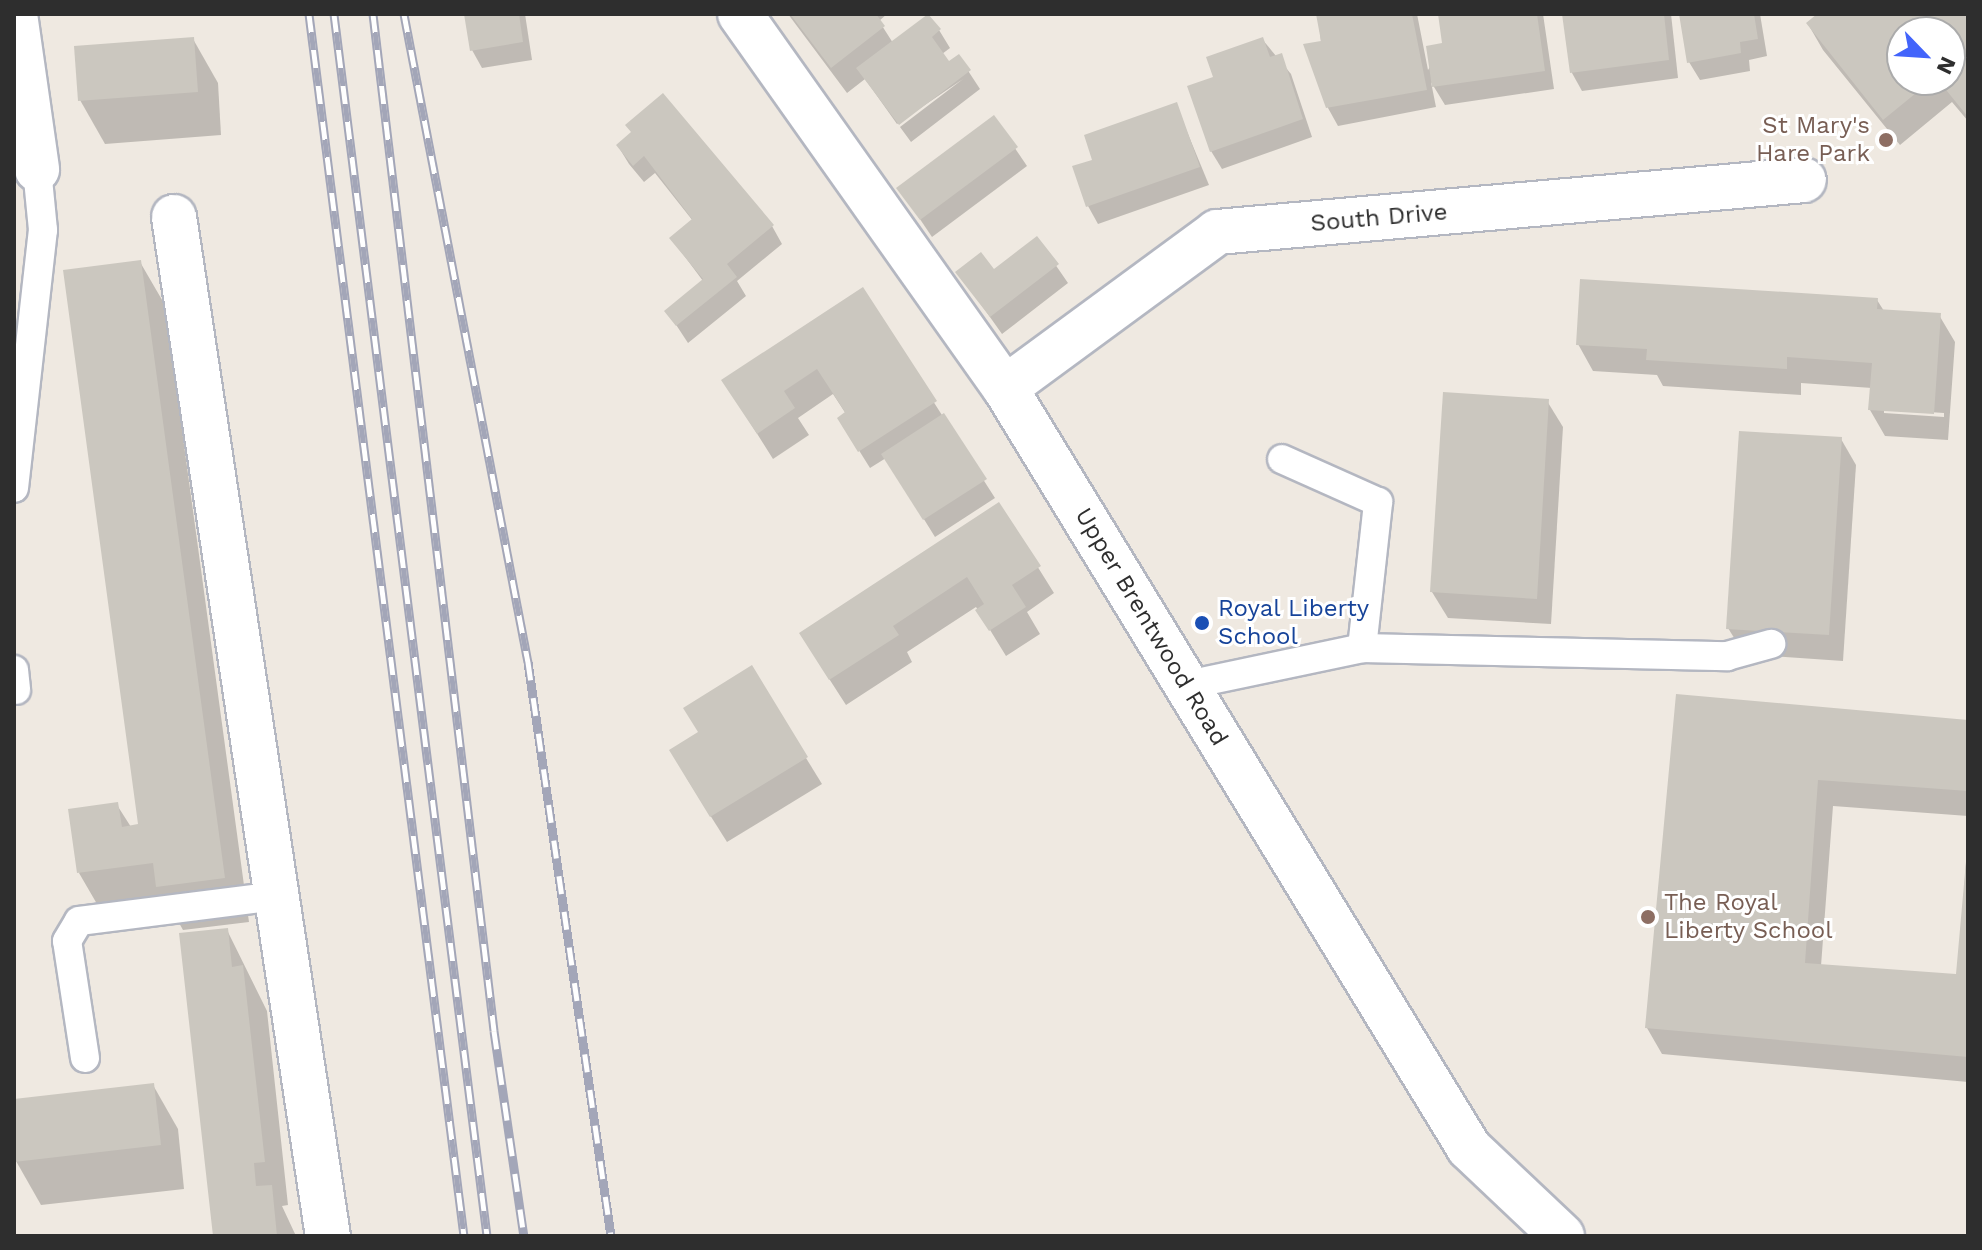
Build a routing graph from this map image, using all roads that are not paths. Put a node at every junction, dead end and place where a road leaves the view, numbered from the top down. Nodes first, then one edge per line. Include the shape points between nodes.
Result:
1 (15, 14) edge
2 (740, 14) edge
3 (37, 169) joint
4 (1804, 180) dead end
5 (174, 217) dead end
6 (1005, 388) junction
7 (1282, 459) dead end
8 (14, 488) edge
9 (1771, 644) dead end
10 (1362, 648) junction
11 (1187, 685) junction
12 (277, 896) junction
13 (85, 1058) dead end
14 (1558, 1235) edge
15 (328, 1236) edge

1 - 3 street
2 - 6 street, Upper Brentwood Road
3 - 8 lane via 43,230
4 - 6 street, South Drive via 1217,232
5 - 12 street
6 - 11 street, Upper Brentwood Road
7 - 10 lane via 1378,502
9 - 10 lane via 1727,656
10 - 11 lane
11 - 14 street, Upper Brentwood Road via 1469,1148
12 - 13 lane via 79,921 67,941
12 - 15 street

